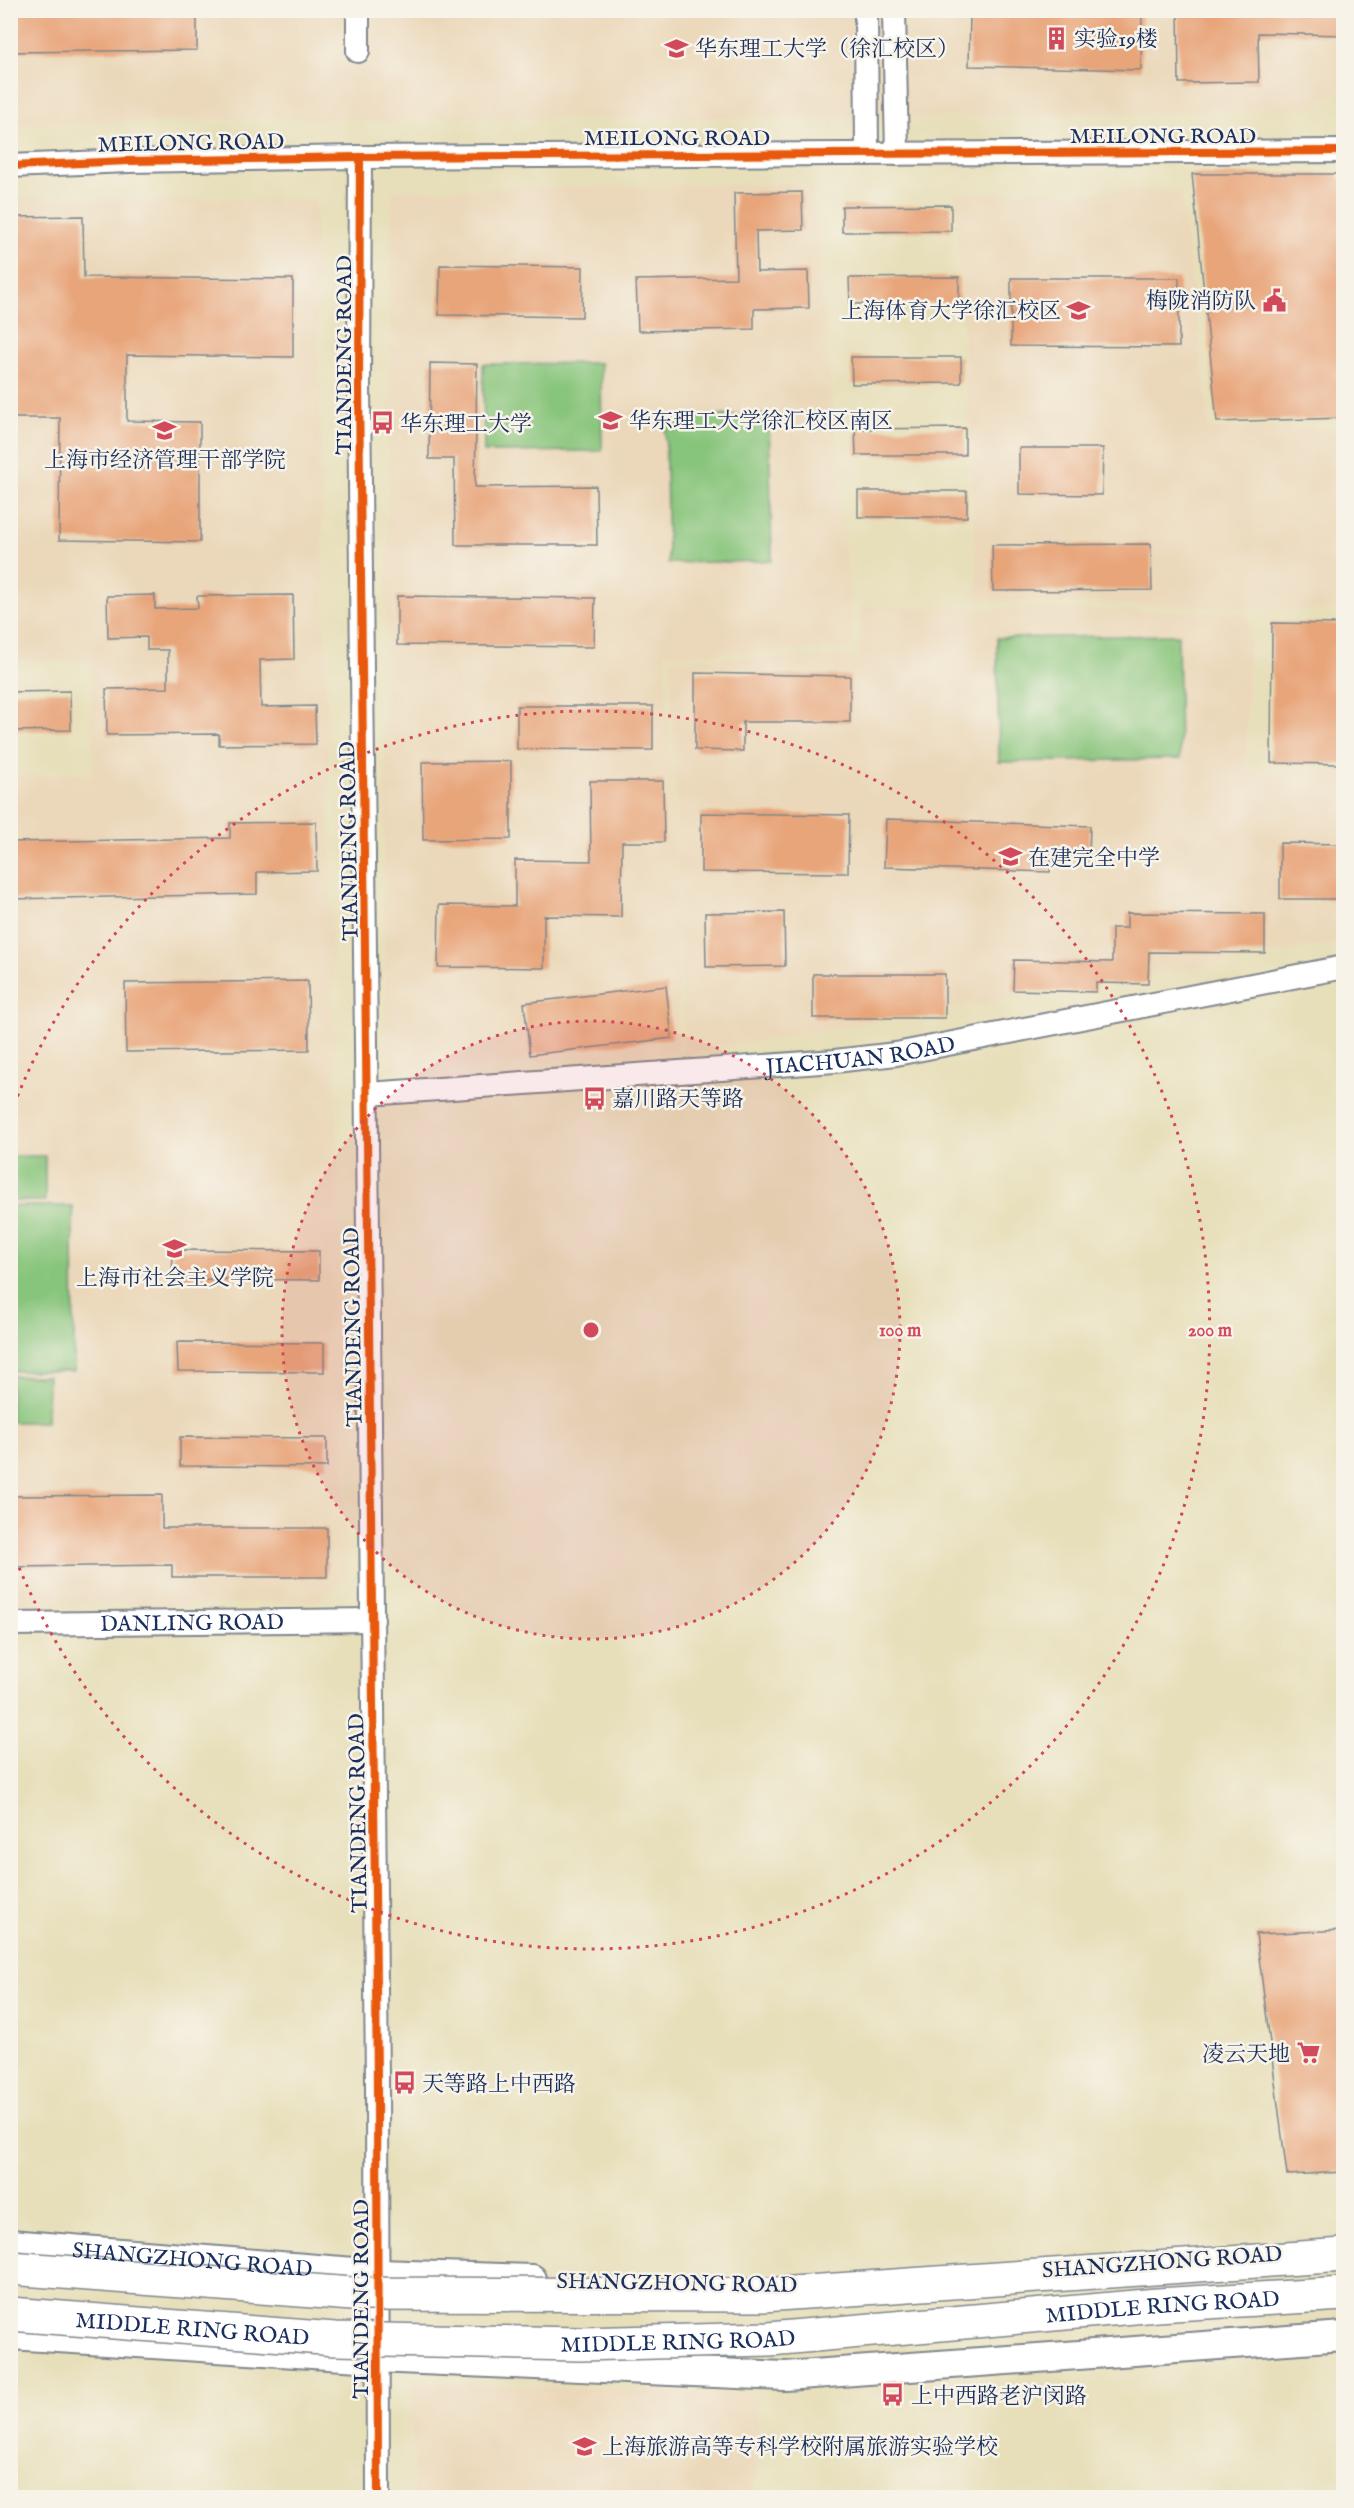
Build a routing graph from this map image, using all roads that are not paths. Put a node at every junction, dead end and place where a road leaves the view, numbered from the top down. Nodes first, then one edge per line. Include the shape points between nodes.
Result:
1 (357, 10) edge
2 (867, 10) edge
3 (894, 10) edge
4 (358, 51) dead end
5 (1344, 151) edge
6 (867, 154) junction
7 (897, 154) junction
8 (360, 157) junction
9 (10, 166) edge
10 (1344, 967) edge
11 (368, 1094) junction
12 (373, 1620) junction
13 (10, 1624) edge
14 (10, 2244) edge
15 (1344, 2249) edge
16 (1344, 2256) edge
17 (10, 2268) edge
18 (379, 2274) junction
19 (1344, 2294) edge
20 (10, 2314) edge
21 (10, 2335) edge
22 (1344, 2336) edge
23 (376, 2358) junction
24 (378, 2498) edge

1 - 4 street
2 - 6 street
3 - 7 street
5 - 7 street, MEILONG ROAD
6 - 7 street, MEILONG ROAD
6 - 8 street, MEILONG ROAD
8 - 9 street, MEILONG ROAD
8 - 11 street, TIANDENG ROAD
10 - 11 street, JIACHUAN ROAD via 896,1054
11 - 12 street, TIANDENG ROAD
12 - 13 street, DANLING ROAD
12 - 18 street, TIANDENG ROAD
14 - 18 main road, SHANGZHONG ROAD
15 - 18 main road, SHANGZHONG ROAD via 760,2287
16 - 17 highway, MIDDLE RING ROAD, bridge via 762,2295 352,2294
18 - 23 street, TIANDENG ROAD
19 - 20 highway, MIDDLE RING ROAD, bridge via 1157,2305 769,2339 580,2344 335,2339
21 - 23 main road
22 - 23 main road via 785,2376
23 - 24 street, TIANDENG ROAD

